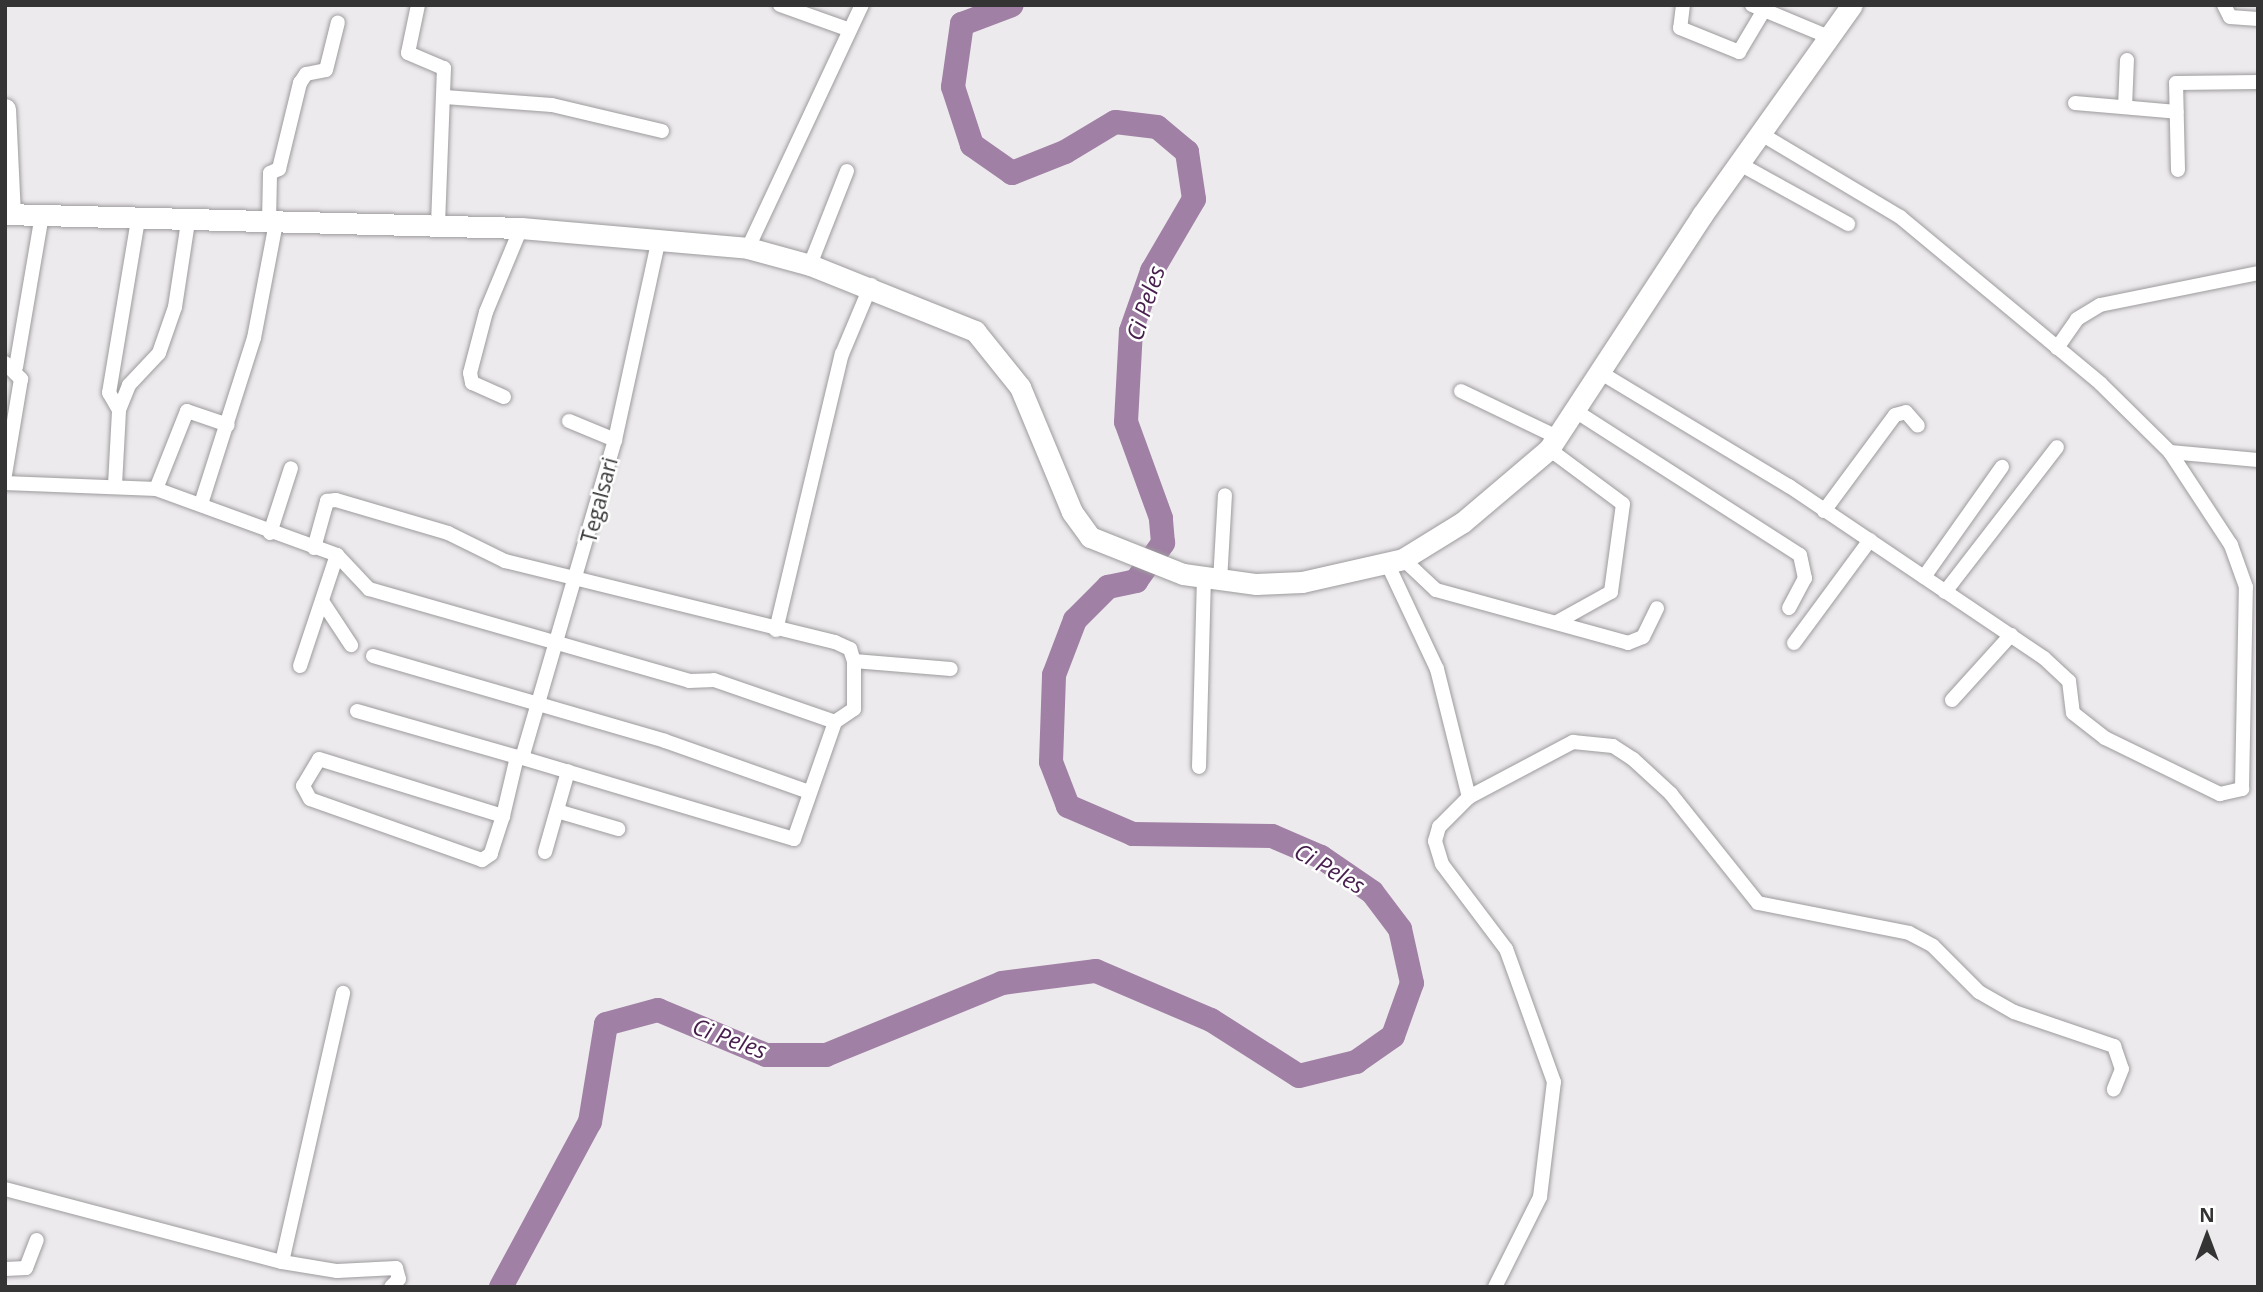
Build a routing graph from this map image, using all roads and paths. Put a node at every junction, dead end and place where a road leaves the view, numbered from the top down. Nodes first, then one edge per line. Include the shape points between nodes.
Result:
1 (418, 5) edge
2 (780, 5) edge
3 (862, 5) edge
4 (1683, 5) edge
5 (1853, 5) edge
6 (2224, 5) edge
7 (1758, 7) edge
8 (2258, 19) edge
9 (338, 22) dead end
10 (850, 30) junction
11 (1829, 37) junction
12 (2126, 60) dead end
13 (2258, 82) edge
14 (445, 97) junction
15 (2075, 103) dead end
16 (2125, 107) junction
17 (5, 109) edge
18 (2177, 112) junction
19 (662, 131) dead end
20 (1758, 132) junction
21 (1738, 163) junction
22 (2178, 170) dead end
23 (847, 171) dead end
24 (8, 214) edge
25 (42, 215) junction
26 (138, 220) junction
27 (188, 222) junction
28 (272, 223) junction
29 (438, 224) junction
30 (1848, 224) dead end
31 (521, 228) junction
32 (659, 238) junction
33 (748, 248) junction
34 (810, 265) junction
35 (2258, 273) edge
36 (872, 285) junction
37 (2057, 348) junction
38 (11, 365) edge
39 (1603, 374) junction
40 (1461, 391) dead end
41 (504, 397) dead end
42 (119, 410) junction
43 (1577, 412) junction
44 (569, 421) dead end
45 (228, 425) junction
46 (1919, 426) dead end
47 (615, 440) junction
48 (1554, 443) junction
49 (2057, 447) dead end
50 (2169, 452) junction
51 (2258, 460) edge
52 (2002, 467) dead end
53 (291, 468) dead end
54 (5, 475) edge
55 (5, 483) edge
56 (115, 485) junction
57 (156, 489) junction
58 (1225, 495) dead end
59 (201, 504) junction
60 (1824, 510) junction
61 (270, 533) junction
62 (1870, 540) junction
63 (314, 548) junction
64 (337, 555) junction
65 (1395, 562) junction
66 (1924, 577) junction
67 (1202, 578) junction
68 (578, 580) junction
69 (1945, 592) junction
70 (322, 601) junction
71 (1657, 608) dead end
72 (1789, 608) dead end
73 (1557, 622) junction
74 (776, 630) junction
75 (2011, 635) junction
76 (556, 641) junction
77 (1794, 643) dead end
78 (351, 645) dead end
79 (373, 656) dead end
80 (854, 661) junction
81 (300, 666) dead end
82 (951, 669) dead end
83 (1952, 700) dead end
84 (537, 702) junction
85 (357, 711) dead end
86 (835, 722) junction
87 (519, 757) junction
88 (1199, 767) dead end
89 (568, 771) junction
90 (808, 792) junction
91 (1469, 797) junction
92 (557, 811) junction
93 (503, 816) junction
94 (618, 829) dead end
95 (545, 852) dead end
96 (343, 993) dead end
97 (2114, 1089) dead end
98 (5, 1189) edge
99 (37, 1240) dead end
100 (282, 1262) junction
101 (5, 1269) edge
102 (391, 1287) edge
103 (1495, 1287) edge

1 - 14 street via 408,51 442,66
2 - 10 street
3 - 10 street
4 - 7 street via 1680,28 1739,52
5 - 11 main road
6 - 8 street via 2230,16
7 - 11 street
9 - 28 street via 325,72 306,74 300,83 279,169 270,173
10 - 33 street
11 - 20 main road
12 - 16 street
13 - 18 street via 2176,83
14 - 19 street via 552,105
14 - 29 street
15 - 16 street
16 - 18 street
17 - 24 main road
18 - 22 street
20 - 21 main road
20 - 37 street via 1900,217
21 - 30 street
21 - 39 main road
23 - 34 street
24 - 25 main road
25 - 26 main road
25 - 38 street
26 - 27 main road
26 - 42 street via 109,393
27 - 28 main road
27 - 42 street via 175,307 163,342
28 - 29 main road
28 - 45 street
29 - 31 main road
31 - 32 main road
31 - 41 street via 486,312 470,373 472,383
32 - 33 main road
32 - 47 street, Tegalsari
33 - 34 main road
34 - 36 main road
35 - 37 street via 2100,304 2077,319
36 - 67 main road via 975,331 1000,357 1020,387 1079,525 1119,549
36 - 74 street via 842,354
37 - 50 street
38 - 54 street via 21,379
39 - 43 main road
39 - 60 street
40 - 48 street
42 - 56 street
43 - 48 main road
43 - 72 street via 1800,555 1805,578
44 - 47 street
45 - 57 street via 187,411
45 - 59 street
46 - 60 street via 1906,412 1895,415
47 - 68 street, Tegalsari
48 - 65 main road via 1463,522
48 - 73 street via 1623,504 1611,592
49 - 69 street
50 - 51 street
50 - 75 street via 2231,545 2246,587 2242,789 2220,794 2105,738 2073,713 2069,681
52 - 66 street
53 - 61 street
55 - 56 street
56 - 57 street
57 - 59 street
58 - 67 street
59 - 61 street
60 - 62 street
61 - 63 street
62 - 66 street
62 - 77 street
63 - 64 street
63 - 68 street via 330,499
64 - 70 street
64 - 76 street via 369,589
65 - 67 main road via 1302,582
65 - 73 street via 1436,590
65 - 91 street via 1437,669
66 - 69 street
67 - 88 street
68 - 74 street
68 - 76 street, Tegalsari
69 - 75 street
70 - 78 street
70 - 81 street
71 - 73 street via 1643,637 1628,643
74 - 80 street via 835,642 850,649
75 - 83 street
76 - 84 street, Tegalsari
76 - 86 street via 689,681 714,680
79 - 84 street
80 - 82 street
80 - 86 street via 854,709
84 - 87 street, Tegalsari
84 - 90 street
85 - 87 street
86 - 90 street
87 - 89 street
87 - 93 street, Tegalsari
89 - 90 street via 786,841 794,839
89 - 92 street
91 - 97 street via 1573,742 1621,749 1671,794 1758,903 1909,933 1933,946 1979,992 2014,1012 2114,1046 2122,1069
91 - 103 street via 1438,827 1435,851 1506,949 1543,1041 1556,1103 1540,1197
92 - 94 street
92 - 95 street
93 - 93 street, Tegalsari via 319,759 303,786 310,799 482,859 491,854
96 - 100 street
98 - 100 street
99 - 101 street via 26,1268
100 - 102 street via 337,1271 396,1268 399,1279

